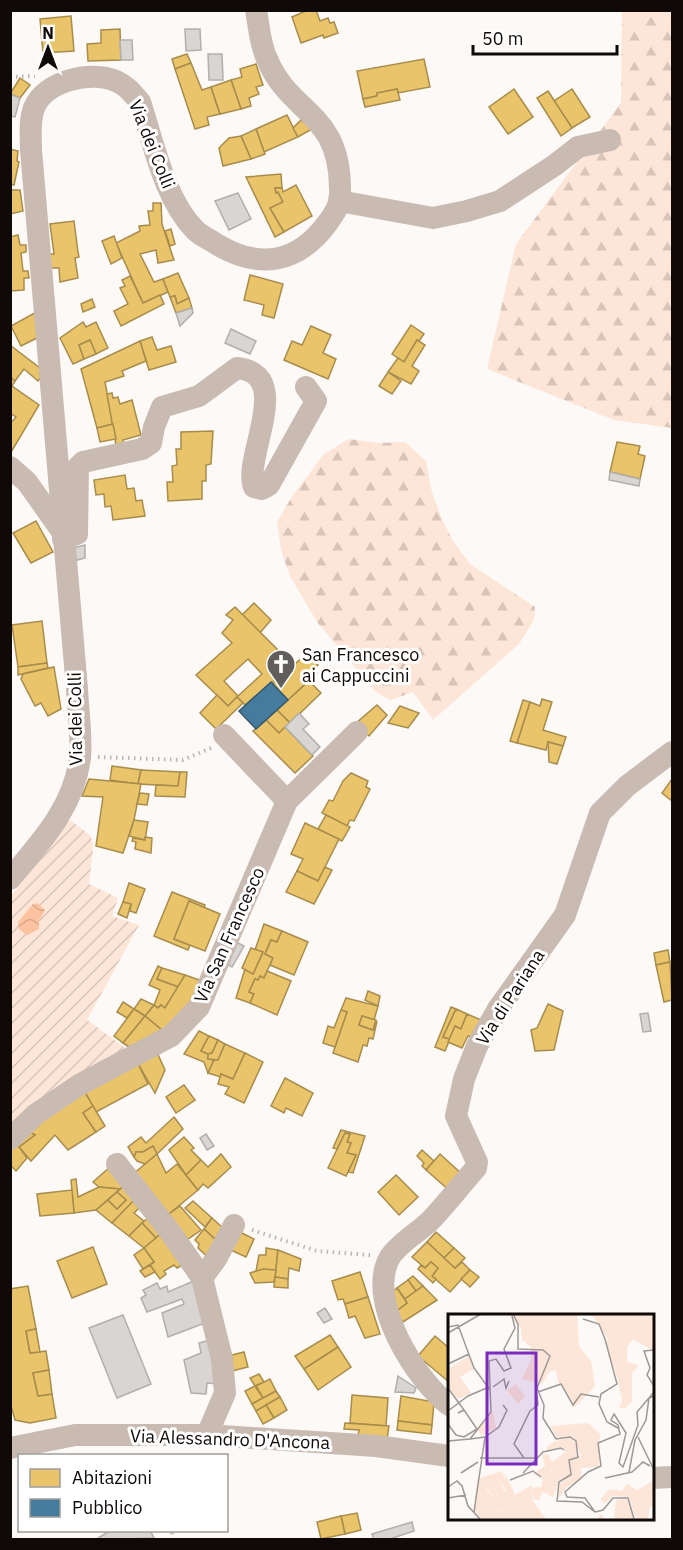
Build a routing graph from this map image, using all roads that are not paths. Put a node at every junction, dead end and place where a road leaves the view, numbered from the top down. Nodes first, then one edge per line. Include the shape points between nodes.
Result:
1 (256, 10) edge
2 (610, 140) dead end
3 (339, 201) junction
4 (306, 387) dead end
5 (57, 473) junction
6 (16, 478) edge
7 (63, 536) junction
8 (357, 732) dead end
9 (224, 735) road end
10 (672, 752) edge
11 (287, 801) junction
12 (10, 879) edge
13 (10, 1139) edge
14 (117, 1164) dead end
15 (234, 1225) road end
16 (202, 1278) junction
17 (448, 1404) edge
18 (207, 1435) junction
19 (10, 1448) edge
20 (448, 1456) edge
21 (672, 1477) edge
22 (653, 1478) edge

1 - 3 street, Via dei Colli via 266,59 284,88 314,115 334,144 340,168
2 - 3 street via 578,147 500,201 467,211 433,218
3 - 5 street, Via dei Colli via 338,210 319,234 291,255 274,259 238,256 197,232 179,211 140,102 128,88 95,76 51,80 31,119 31,150
4 - 7 street via 316,401 269,485 262,489 254,487 250,479 266,395 256,378 246,369 237,368 200,396 162,407 151,443 142,449 83,462 78,467 77,534
5 - 6 street
5 - 7 street, Via dei Colli
6 - 7 street
7 - 12 street, Via dei Colli via 80,756 74,785 54,826
8 - 11 street
9 - 11 street
10 - 17 street, Via di Pariana via 627,786 600,813 565,915 498,1009 464,1079 456,1116 477,1162 476,1168 431,1220 390,1257 384,1279 385,1298 402,1347 432,1392
11 - 13 street, Via San Francesco via 199,1007 171,1036 79,1084 36,1114
14 - 16 street
15 - 16 street
16 - 18 street via 222,1359 225,1393
18 - 19 street, Via Alessandro D'Ancona via 75,1435
18 - 20 street, Via Alessandro D'Ancona via 376,1446
21 - 22 street

